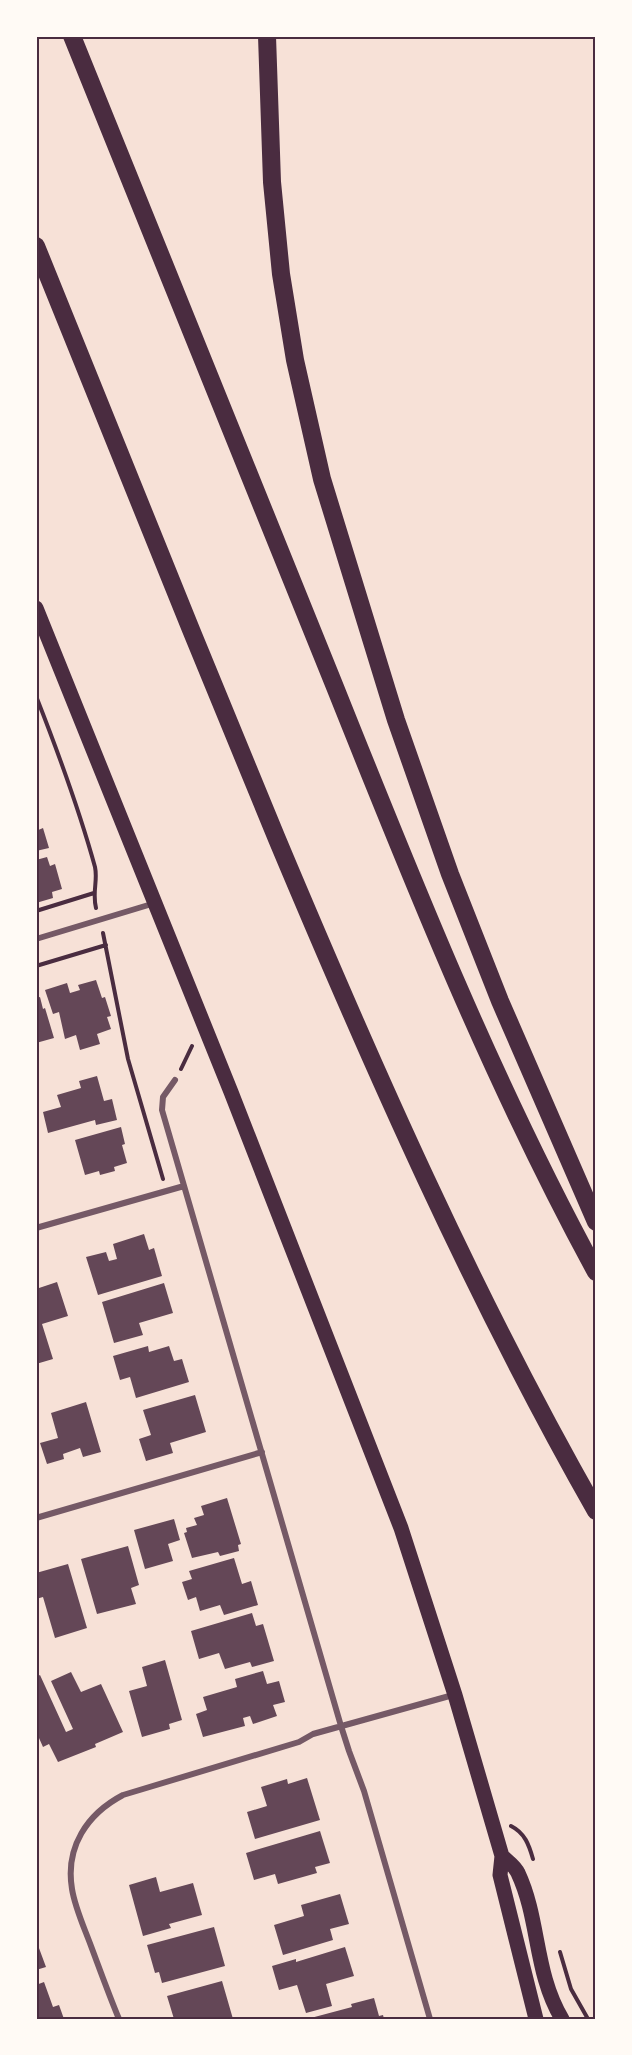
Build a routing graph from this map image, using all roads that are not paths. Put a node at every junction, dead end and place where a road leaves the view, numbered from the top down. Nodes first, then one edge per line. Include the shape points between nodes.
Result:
1 (72, 36) edge
2 (267, 36) edge
3 (36, 246) edge
4 (36, 608) edge
5 (156, 902) junction
6 (36, 939) edge
7 (175, 1080) road end
8 (184, 1186) junction
9 (596, 1222) edge
10 (36, 1228) edge
11 (596, 1272) edge
12 (262, 1452) junction
13 (596, 1511) edge
14 (36, 1518) edge
15 (454, 1695) junction
16 (341, 1726) junction
17 (502, 1856) junction
18 (119, 2019) edge
19 (430, 2019) edge
20 (536, 2019) edge
21 (562, 2019) edge

1 - 11 highway via 396,838 506,1091
2 - 9 highway via 272,182 281,274 294,360 322,479 396,720 450,874 513,1032
3 - 13 highway via 362,1040 470,1272
4 - 5 main road
5 - 6 street
5 - 15 main road via 401,1528
7 - 8 street via 163,1097 162,1110
8 - 10 street
8 - 12 street
12 - 14 street
12 - 16 street
15 - 16 street
15 - 17 main road
16 - 18 street via 123,1795 93,1816 71,1857 72,1890
16 - 19 street via 364,1791
17 - 20 main road via 500,1875
17 - 21 main road via 517,1871 542,1972

